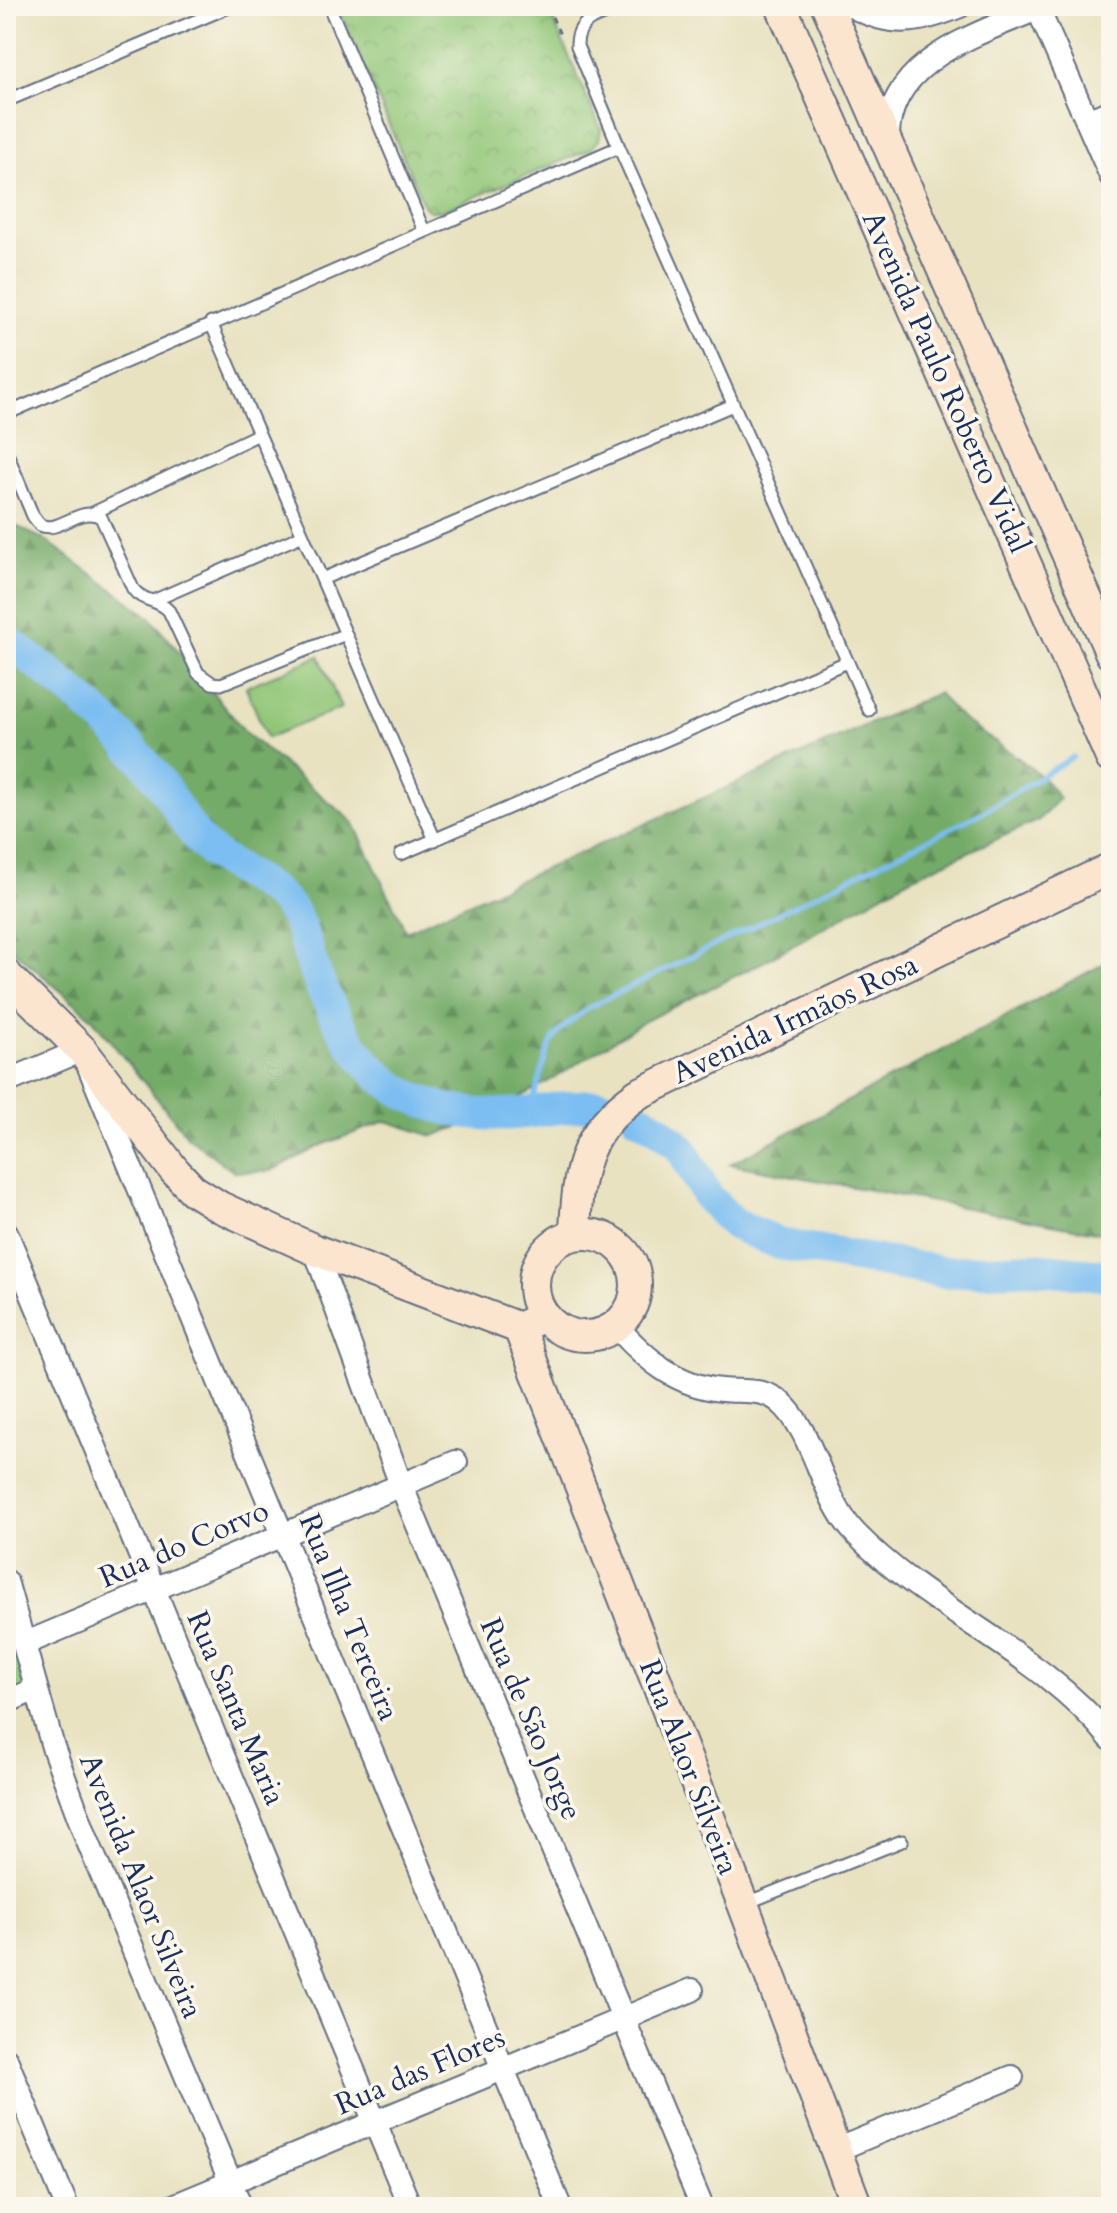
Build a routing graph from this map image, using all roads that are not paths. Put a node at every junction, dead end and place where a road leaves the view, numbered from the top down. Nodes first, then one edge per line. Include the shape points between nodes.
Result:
1 (231, 6) edge
2 (329, 6) edge
3 (629, 6) edge
4 (781, 6) edge
5 (827, 6) edge
6 (852, 6) edge
7 (960, 6) edge
8 (1041, 7) edge
9 (6, 101) edge
10 (1111, 111) edge
11 (1087, 121) junction
12 (889, 146) junction
13 (619, 147) junction
14 (849, 161) junction
15 (1111, 176) edge
16 (424, 231) junction
17 (211, 323) junction
18 (733, 405) junction
19 (6, 414) edge
20 (259, 434) junction
21 (6, 451) edge
22 (93, 513) junction
23 (303, 535) junction
24 (322, 579) junction
25 (155, 600) junction
26 (346, 634) junction
27 (1056, 634) junction
28 (1111, 654) edge
29 (847, 662) junction
30 (1111, 706) edge
31 (869, 710) dead end
32 (1110, 746) edge
33 (435, 840) junction
34 (401, 854) dead end
35 (1107, 867) edge
36 (6, 975) edge
37 (82, 1050) junction
38 (6, 1082) edge
39 (6, 1232) edge
40 (575, 1234) junction
41 (315, 1250) junction
42 (532, 1322) junction
43 (616, 1326) junction
44 (456, 1462) dead end
45 (401, 1485) junction
46 (282, 1535) junction
47 (6, 1581) edge
48 (154, 1589) junction
49 (24, 1644) junction
50 (36, 1689) junction
51 (6, 1702) edge
52 (1102, 1716) edge
53 (1111, 1739) edge
54 (902, 1841) dead end
55 (743, 1904) junction
56 (692, 1990) dead end
57 (624, 2018) junction
58 (6, 2059) edge
59 (503, 2069) junction
60 (1012, 2077) dead end
61 (375, 2122) junction
62 (836, 2150) junction
63 (230, 2182) junction
64 (67, 2207) edge
65 (171, 2207) edge
66 (241, 2207) edge
67 (410, 2207) edge
68 (560, 2207) edge
69 (702, 2207) edge
70 (857, 2207) edge

1 - 9 lane
2 - 16 lane
3 - 13 lane via 584,22 577,34 577,46
4 - 14 street, Avenida Paulo Roberto Vidal
5 - 12 street, Avenida Paulo Roberto Vidal
6 - 7 street via 870,16 903,22
8 - 11 street
8 - 12 street via 928,60 904,84 893,105
10 - 11 street
11 - 15 street
12 - 14 street via 873,161
12 - 28 street, Avenida Paulo Roberto Vidal
13 - 16 lane
13 - 18 lane
14 - 27 street, Avenida Paulo Roberto Vidal
16 - 17 lane
17 - 19 lane
17 - 20 lane
18 - 24 lane
18 - 29 lane
20 - 22 lane
20 - 23 lane
21 - 22 lane via 40,525 51,527
22 - 25 lane via 105,524 137,595
23 - 24 lane
23 - 25 lane
24 - 26 lane
25 - 26 lane via 169,611 198,673 212,683 221,684
26 - 33 lane
27 - 30 street via 1078,656 1098,698
27 - 32 street, Avenida Paulo Roberto Vidal
29 - 31 lane
29 - 33 lane
33 - 34 lane
35 - 40 street, Avenida Irmãos Rosa via 638,1094 607,1120 585,1155
36 - 37 street
37 - 38 street
37 - 41 street via 193,1190
37 - 46 street, Rua Ilha Terceira
39 - 48 street, Rua Santa Maria
40 - 42 street via 556,1242 541,1257 534,1287 539,1307
40 - 43 street via 596,1234 615,1243 634,1268 634,1300
41 - 42 street
41 - 45 street, Rua de São Jorge
42 - 43 street via 578,1336 598,1335
42 - 55 street, Rua Alaor Silveira
43 - 52 street via 644,1356 684,1380 778,1400 792,1414 854,1532 917,1584
44 - 45 street, Rua do Corvo
45 - 46 street, Rua do Corvo
45 - 57 street, Rua de São Jorge
46 - 48 street, Rua do Corvo
46 - 59 street, Rua Ilha Terceira
47 - 49 street, Avenida Alaor Silveira
48 - 49 street, Rua do Corvo
48 - 61 street, Rua Santa Maria
49 - 50 street, Avenida Alaor Silveira
50 - 51 street
50 - 63 street, Avenida Alaor Silveira via 86,1837
52 - 53 street
54 - 55 lane
55 - 62 street, Rua Alaor Silveira
56 - 57 street, Rua das Flores
57 - 59 street, Rua das Flores
57 - 69 street, Rua de São Jorge
58 - 64 street
59 - 61 street, Rua das Flores
59 - 68 street, Rua Ilha Terceira
60 - 62 street
61 - 63 street, Rua das Flores
61 - 67 street, Rua Santa Maria
62 - 70 street, Rua Alaor Silveira
63 - 65 street, Rua das Flores
63 - 66 street, Avenida Alaor Silveira

